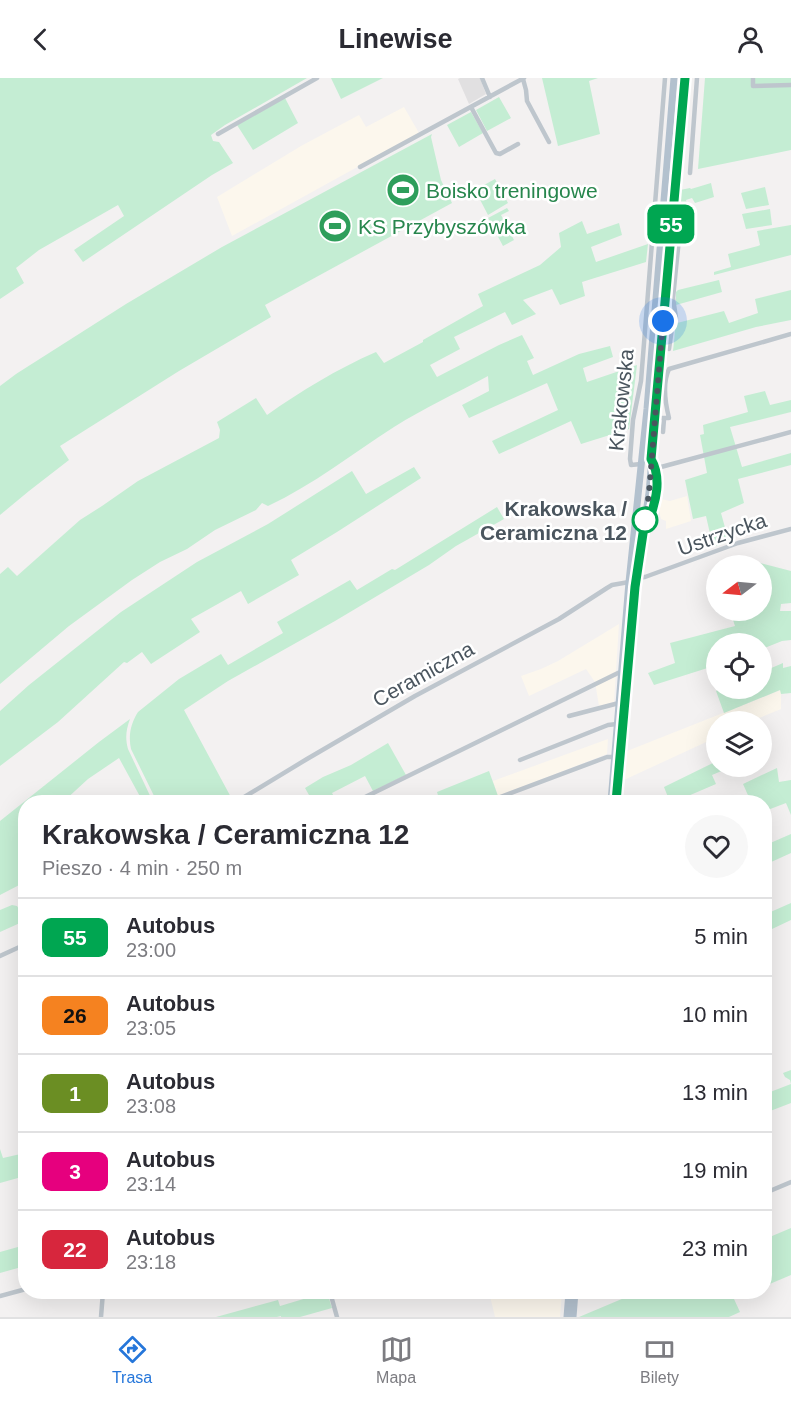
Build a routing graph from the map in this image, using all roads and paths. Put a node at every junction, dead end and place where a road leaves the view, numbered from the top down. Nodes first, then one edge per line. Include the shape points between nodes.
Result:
1 (317, 78) edge
2 (482, 78) edge
3 (524, 78) edge
4 (665, 78) edge
5 (674, 78) edge
6 (684, 78) edge
7 (697, 78) edge
8 (753, 78) edge
9 (791, 85) edge
10 (490, 97) junction
11 (471, 107) junction
12 (218, 134) dead end
13 (549, 142) dead end
14 (518, 144) dead end
15 (360, 167) dead end
16 (690, 173) dead end
17 (682, 209) dead end
18 (663, 321) junction
19 (674, 321) junction
20 (791, 333) edge
21 (669, 349) dead end
22 (654, 418) junction
23 (663, 419) junction
24 (663, 432) dead end
25 (791, 432) edge
26 (641, 464) junction
27 (657, 471) dead end
28 (791, 529) edge
29 (637, 578) junction
30 (629, 582) junction
31 (621, 672) junction
32 (619, 703) junction
33 (569, 716) dead end
34 (617, 724) junction
35 (615, 757) junction
36 (520, 760) dead end
37 (248, 795) edge
38 (368, 795) edge
39 (506, 795) edge
40 (612, 795) edge
41 (617, 795) edge
42 (18, 948) edge
43 (0, 956) edge
44 (791, 1182) edge
45 (772, 1190) edge
46 (18, 1291) edge
47 (0, 1296) edge
48 (102, 1299) edge
49 (332, 1299) edge
50 (568, 1299) edge
51 (574, 1299) edge
52 (101, 1317) edge
53 (338, 1317) edge
54 (567, 1317) edge
55 (573, 1317) edge

1 - 12 street
2 - 10 street
3 - 10 street
3 - 13 street via 527,101
4 - 26 street, Krakowska via 641,381 630,459 631,465
5 - 26 main road, Krakowska
6 - 18 main road, Krakowska
7 - 16 street
8 - 9 street via 753,86
10 - 11 street
11 - 14 street via 496,153
11 - 15 street
17 - 19 street, Krakowska
18 - 19 street
18 - 22 main road, Krakowska
19 - 21 street, Krakowska
20 - 23 street, Krakowska via 669,369 665,395 669,418
22 - 23 street, Krakowska
22 - 29 main road, Krakowska
23 - 24 street
25 - 27 street via 661,466
26 - 30 main road, Krakowska
28 - 29 street, Ustrzycka
29 - 30 street, Ustrzycka
29 - 41 main road, Krakowska
30 - 31 main road, Krakowska
30 - 37 street, Ceramiczna via 607,588
31 - 32 main road, Krakowska
31 - 38 street
32 - 33 street
32 - 34 main road, Krakowska
34 - 35 main road, Krakowska
34 - 36 street
35 - 39 street
35 - 40 main road, Krakowska
42 - 43 street
44 - 45 street
46 - 47 street
48 - 52 street
49 - 53 street
50 - 54 main road
51 - 55 main road

